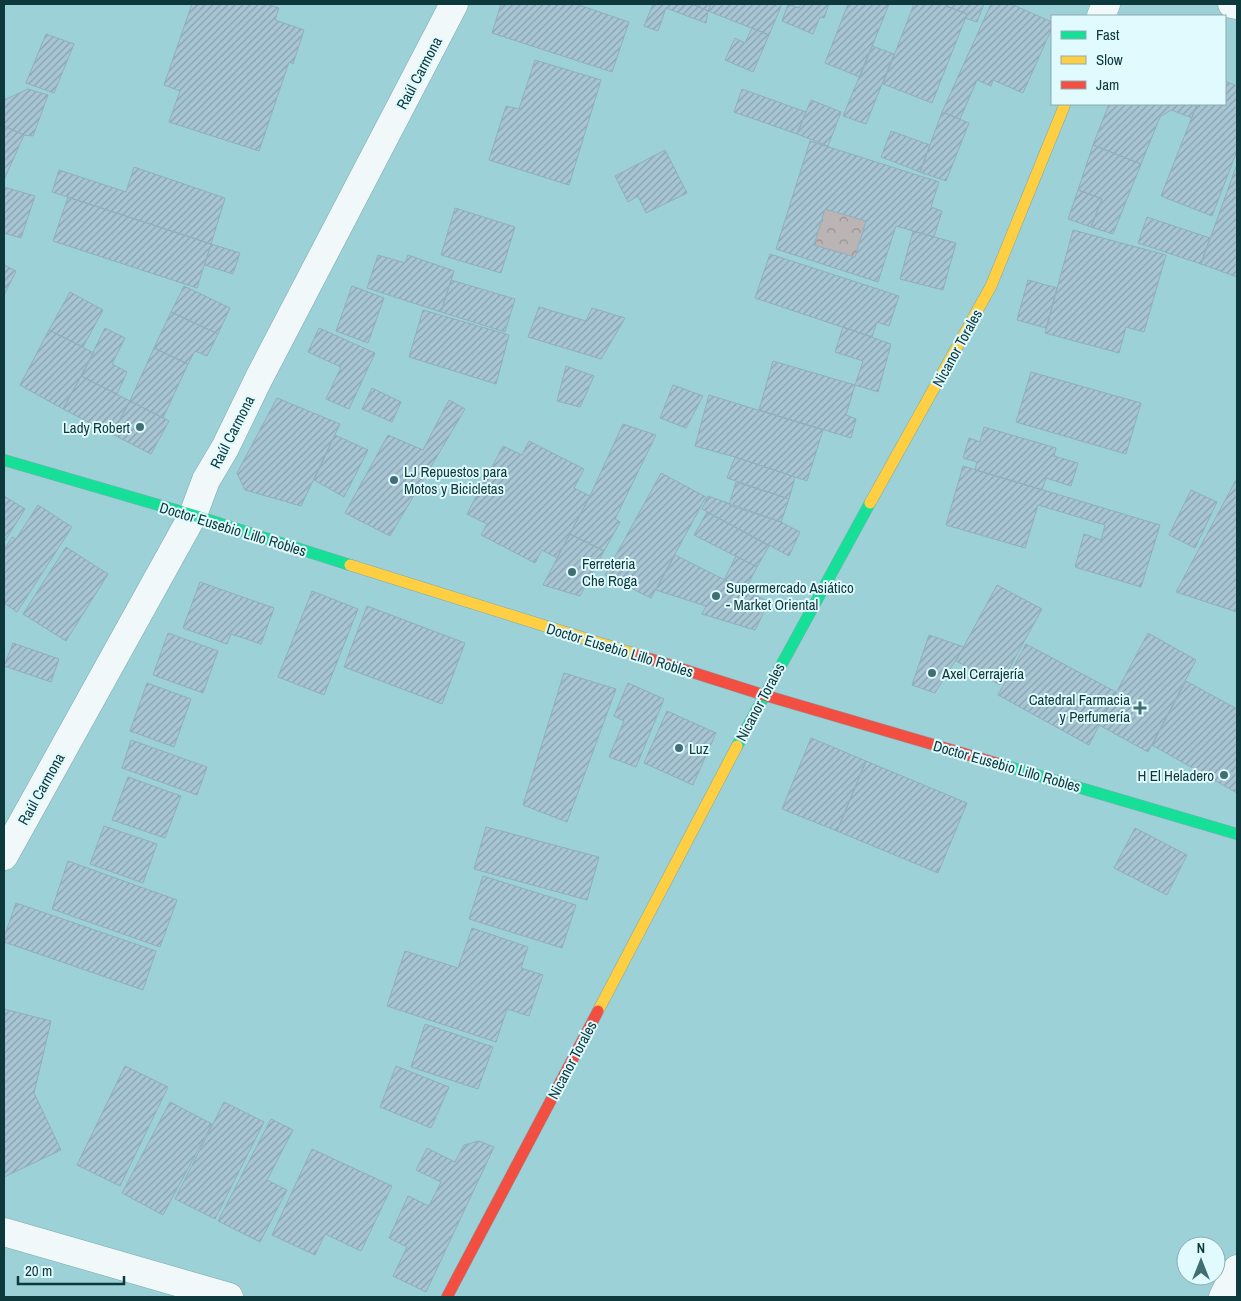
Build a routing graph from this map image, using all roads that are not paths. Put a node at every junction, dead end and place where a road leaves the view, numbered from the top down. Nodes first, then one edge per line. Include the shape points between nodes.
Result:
1 (454, 4) edge
2 (1232, 4) edge
3 (1237, 5) edge
4 (1065, 105) edge
5 (4, 460) edge
6 (192, 515) junction
7 (764, 695) junction
8 (1237, 834) edge
9 (4, 856) edge
10 (4, 1232) edge
11 (1237, 1269) edge
12 (229, 1297) edge
13 (447, 1297) edge
14 (1223, 1297) edge

1 - 6 street, Raúl Carmona via 206,480
2 - 3 street
4 - 7 street, Nicanor Torales via 991,286
5 - 6 street, Doctor Eusebio Lillo Robles
6 - 7 street, Doctor Eusebio Lillo Robles
6 - 9 street, Raúl Carmona
7 - 8 street, Doctor Eusebio Lillo Robles
7 - 13 street, Nicanor Torales
10 - 12 street
11 - 14 street

